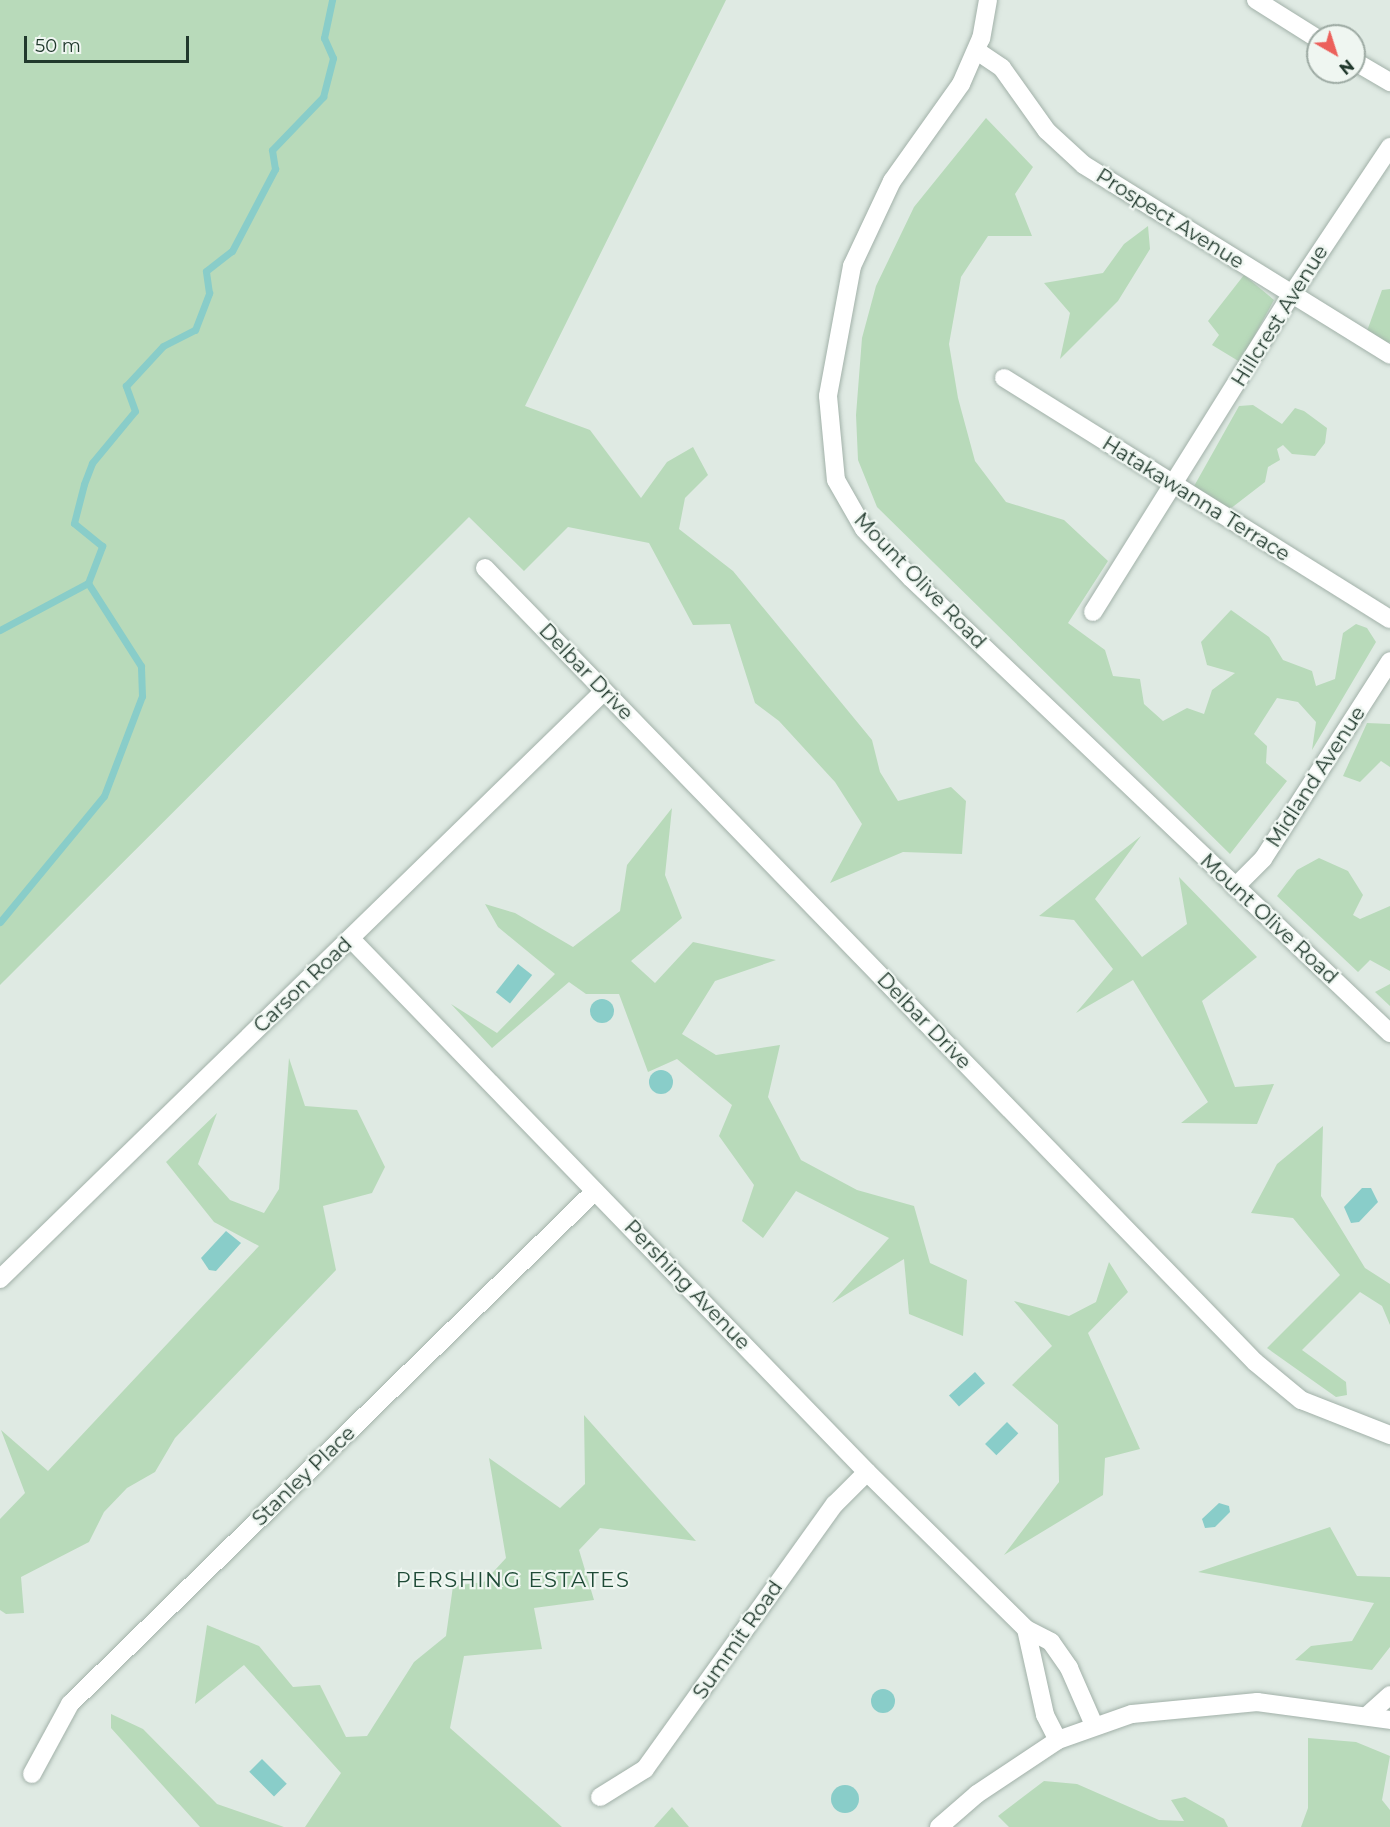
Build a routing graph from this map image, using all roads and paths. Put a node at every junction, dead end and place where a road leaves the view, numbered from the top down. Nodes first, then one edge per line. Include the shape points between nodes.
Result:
1 (988, 0) edge
2 (1256, 0) edge
3 (1306, 31) edge
4 (977, 51) junction
5 (1366, 68) edge
6 (1390, 82) edge
7 (1390, 147) edge
8 (1292, 294) junction
9 (1390, 355) edge
10 (1004, 378) dead end
11 (1175, 488) junction
12 (485, 568) dead end
13 (1094, 612) dead end
14 (1390, 619) edge
15 (1390, 661) edge
16 (604, 691) junction
17 (1235, 887) junction
18 (351, 939) junction
19 (1390, 1033) edge
20 (595, 1191) junction
21 (0, 1279) edge
22 (1390, 1435) edge
23 (867, 1472) junction
24 (1026, 1629) junction
25 (1390, 1695) edge
26 (1368, 1715) junction
27 (1390, 1720) edge
28 (1094, 1725) junction
29 (1058, 1740) junction
30 (32, 1774) dead end
31 (600, 1797) dead end
32 (939, 1827) edge

1 - 4 street, Mount Olive Road
2 - 3 street
4 - 8 street, Prospect Avenue via 997,63 1047,131 1084,165
4 - 17 street, Mount Olive Road via 945,110 892,181 852,266 828,396 836,480 852,512 885,551
5 - 6 street
7 - 8 street, Hillcrest Avenue
8 - 9 street, Prospect Avenue
8 - 11 street, Hillcrest Avenue
10 - 11 street, Hatakawanna Terrace
11 - 13 street, Hillcrest Avenue
11 - 14 street, Hatakawanna Terrace
12 - 16 street, Delbar Drive
15 - 17 street, Midland Avenue via 1263,859
16 - 18 street, Carson Road
16 - 22 street, Delbar Drive via 1255,1362 1301,1401
17 - 19 street, Mount Olive Road
18 - 20 street, Pershing Avenue
18 - 21 street, Carson Road
20 - 23 street, Pershing Avenue
20 - 30 street, Stanley Place via 70,1704
23 - 24 street, Pershing Avenue
23 - 31 street, Summit Road via 835,1504 645,1769
24 - 28 street, Pershing Avenue via 1061,1655
24 - 29 street via 1045,1715
25 - 26 street
26 - 27 street
26 - 28 street via 1221,1702 1149,1710
28 - 29 street
29 - 32 street via 977,1794

